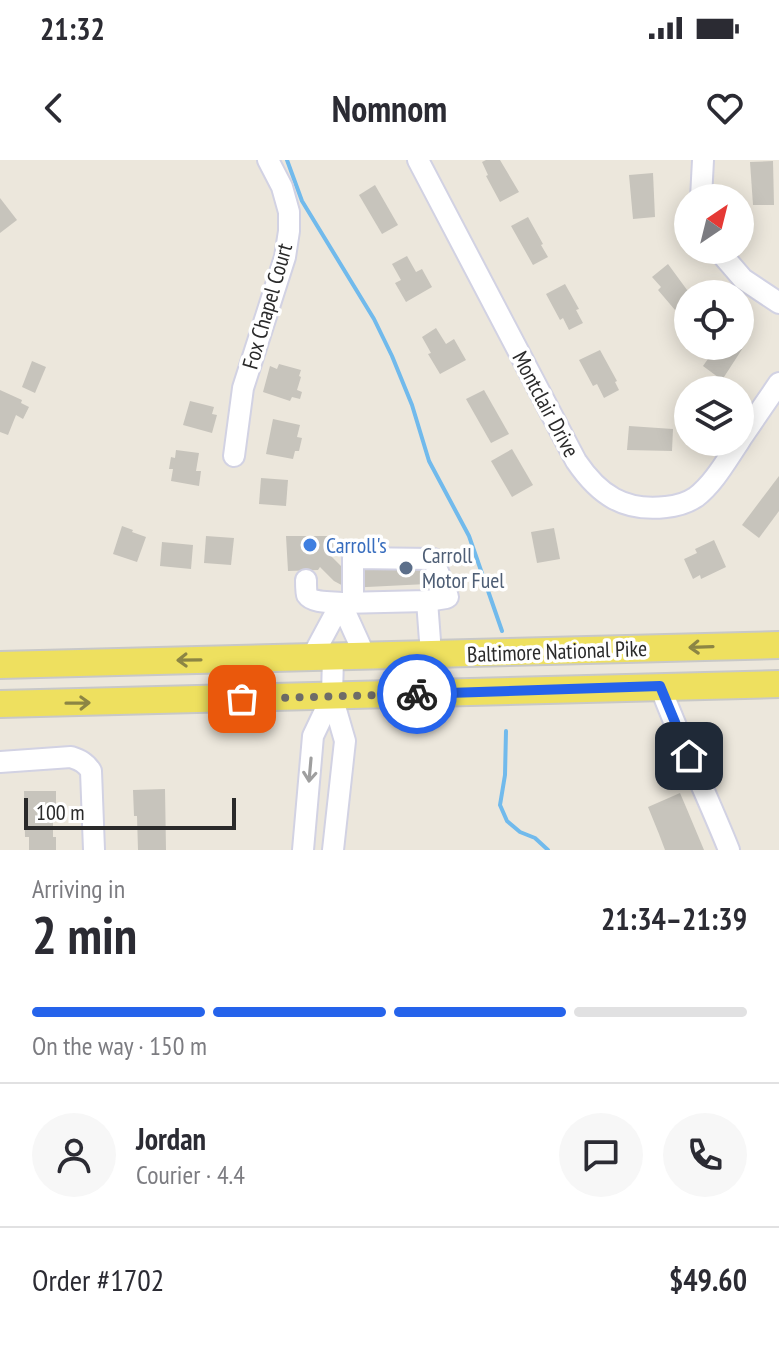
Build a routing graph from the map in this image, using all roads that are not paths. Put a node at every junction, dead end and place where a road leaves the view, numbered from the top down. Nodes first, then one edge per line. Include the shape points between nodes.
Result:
1 (268, 160) edge
2 (418, 160) edge
3 (703, 160) edge
4 (702, 184) edge
5 (730, 264) edge
6 (779, 303) edge
7 (779, 383) edge
8 (754, 420) edge
9 (234, 456) dead end
10 (729, 456) edge
11 (306, 580) dead end
12 (427, 601) junction
13 (347, 603) junction
14 (779, 645) edge
15 (431, 654) junction
16 (365, 656) junction
17 (322, 657) junction
18 (0, 665) edge
19 (779, 684) edge
20 (660, 686) junction
21 (332, 696) junction
22 (0, 704) edge
23 (0, 762) edge
24 (94, 850) edge
25 (303, 850) edge
26 (333, 850) edge
27 (729, 850) edge

1 - 9 street, Fox Chapel Court via 282,187 289,231 243,388
2 - 10 street, Montclair Drive via 588,479 634,507 678,506 708,485
3 - 4 street
5 - 6 street
7 - 8 street, Montclair Drive
11 - 13 street via 309,597
12 - 13 street
12 - 13 street via 448,597 433,559 353,558
12 - 15 street
13 - 16 street
13 - 17 street
14 -> 15 main road, Baltimore National Pike
15 - 16 main road, Baltimore National Pike
16 - 17 main road, Baltimore National Pike
17 -> 18 main road, Baltimore National Pike
17 - 21 street
19 - 20 main road, Baltimore National Pike
20 - 21 main road, Baltimore National Pike
20 - 27 street
22 -> 21 main road, Baltimore National Pike
21 -> 25 street via 313,736
21 - 26 street via 345,741
23 - 24 street via 71,757 87,765

